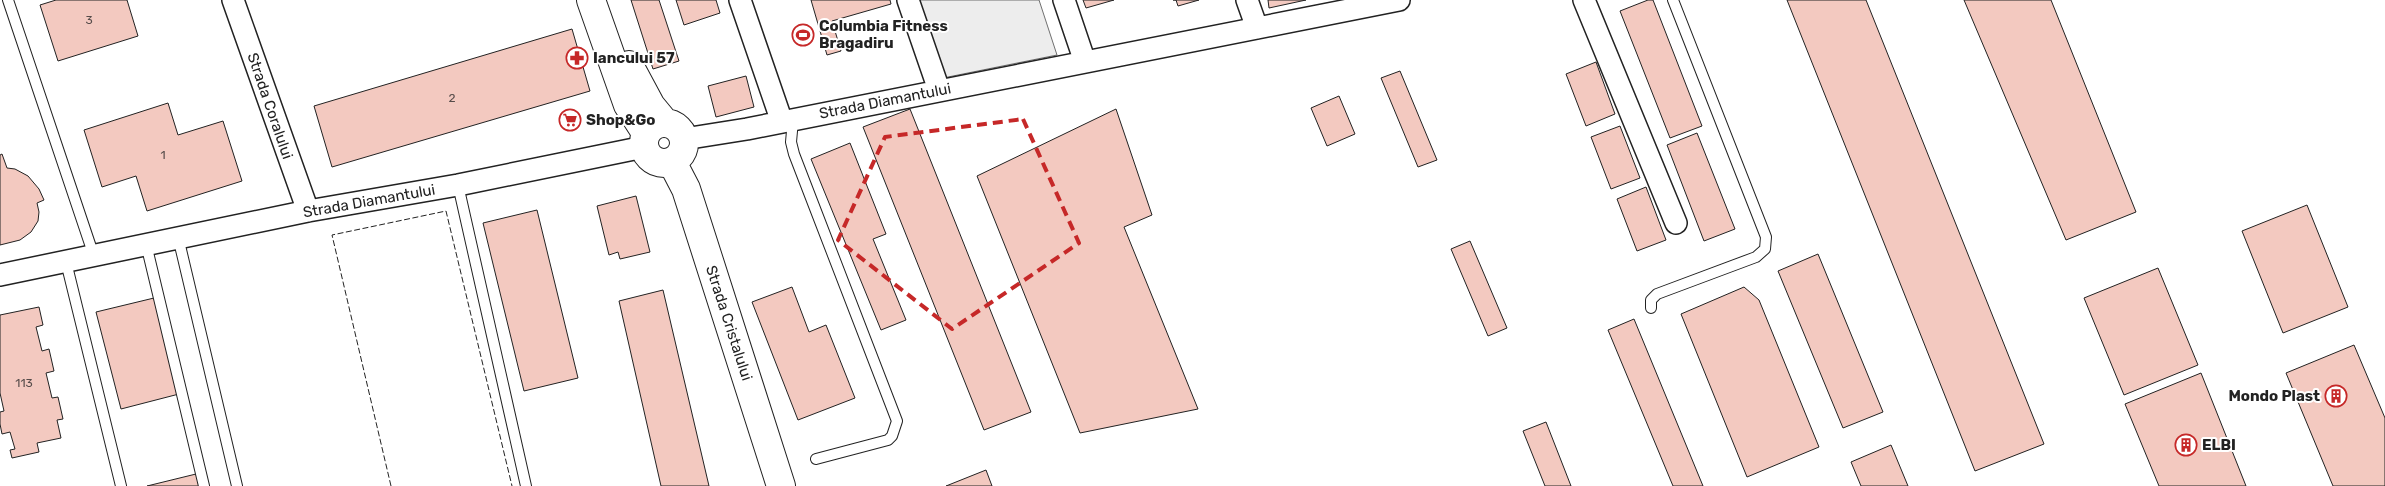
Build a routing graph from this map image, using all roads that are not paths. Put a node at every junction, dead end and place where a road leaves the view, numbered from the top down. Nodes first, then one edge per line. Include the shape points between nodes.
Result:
1 (8, 0) edge
2 (233, 0) edge
3 (591, 0) edge
4 (605, 0) edge
5 (740, 0) edge
6 (908, 0) edge
7 (1064, 0) edge
8 (1247, 0) edge
9 (1399, 0) edge
10 (1584, 0) edge
11 (1673, 0) edge
12 (1257, 28) junction
13 (1086, 62) junction
14 (939, 90) junction
15 (787, 121) junction
16 (662, 141) junction
17 (458, 185) junction
18 (308, 211) junction
19 (1676, 223) dead end
20 (178, 237) junction
21 (146, 244) junction
22 (94, 256) junction
23 (66, 262) junction
24 (0, 275) edge
25 (1652, 308) dead end
26 (816, 459) dead end
27 (121, 486) edge
28 (204, 486) edge
29 (237, 486) edge
30 (526, 486) edge
31 (781, 486) edge

1 - 22 lane
2 - 18 street, Strada Coralului
3 - 16 street, Strada Cristalului via 628,105
4 - 16 street, Strada Cristalului
5 - 15 street
6 - 14 street
7 - 13 street
8 - 12 street
9 - 12 street, Strada Diamantului
10 - 19 street
11 - 25 lane via 1766,237 1766,250 1756,257 1657,294 1651,300
12 - 13 street, Strada Diamantului
13 - 14 street, Strada Diamantului
14 - 15 street, Strada Diamantului
15 - 16 street, Strada Diamantului
15 - 26 lane via 794,154 897,421 888,440
16 - 17 street, Strada Diamantului
16 - 31 street, Strada Cristalului via 686,189
17 - 18 street, Strada Diamantului
17 - 30 lane
18 - 20 street, Strada Diamantului
20 - 21 street, Strada Diamantului
20 - 29 lane
21 - 22 street, Strada Diamantului
21 - 28 lane
22 - 23 street, Strada Diamantului
23 - 24 street, Strada Diamantului
23 - 27 lane

